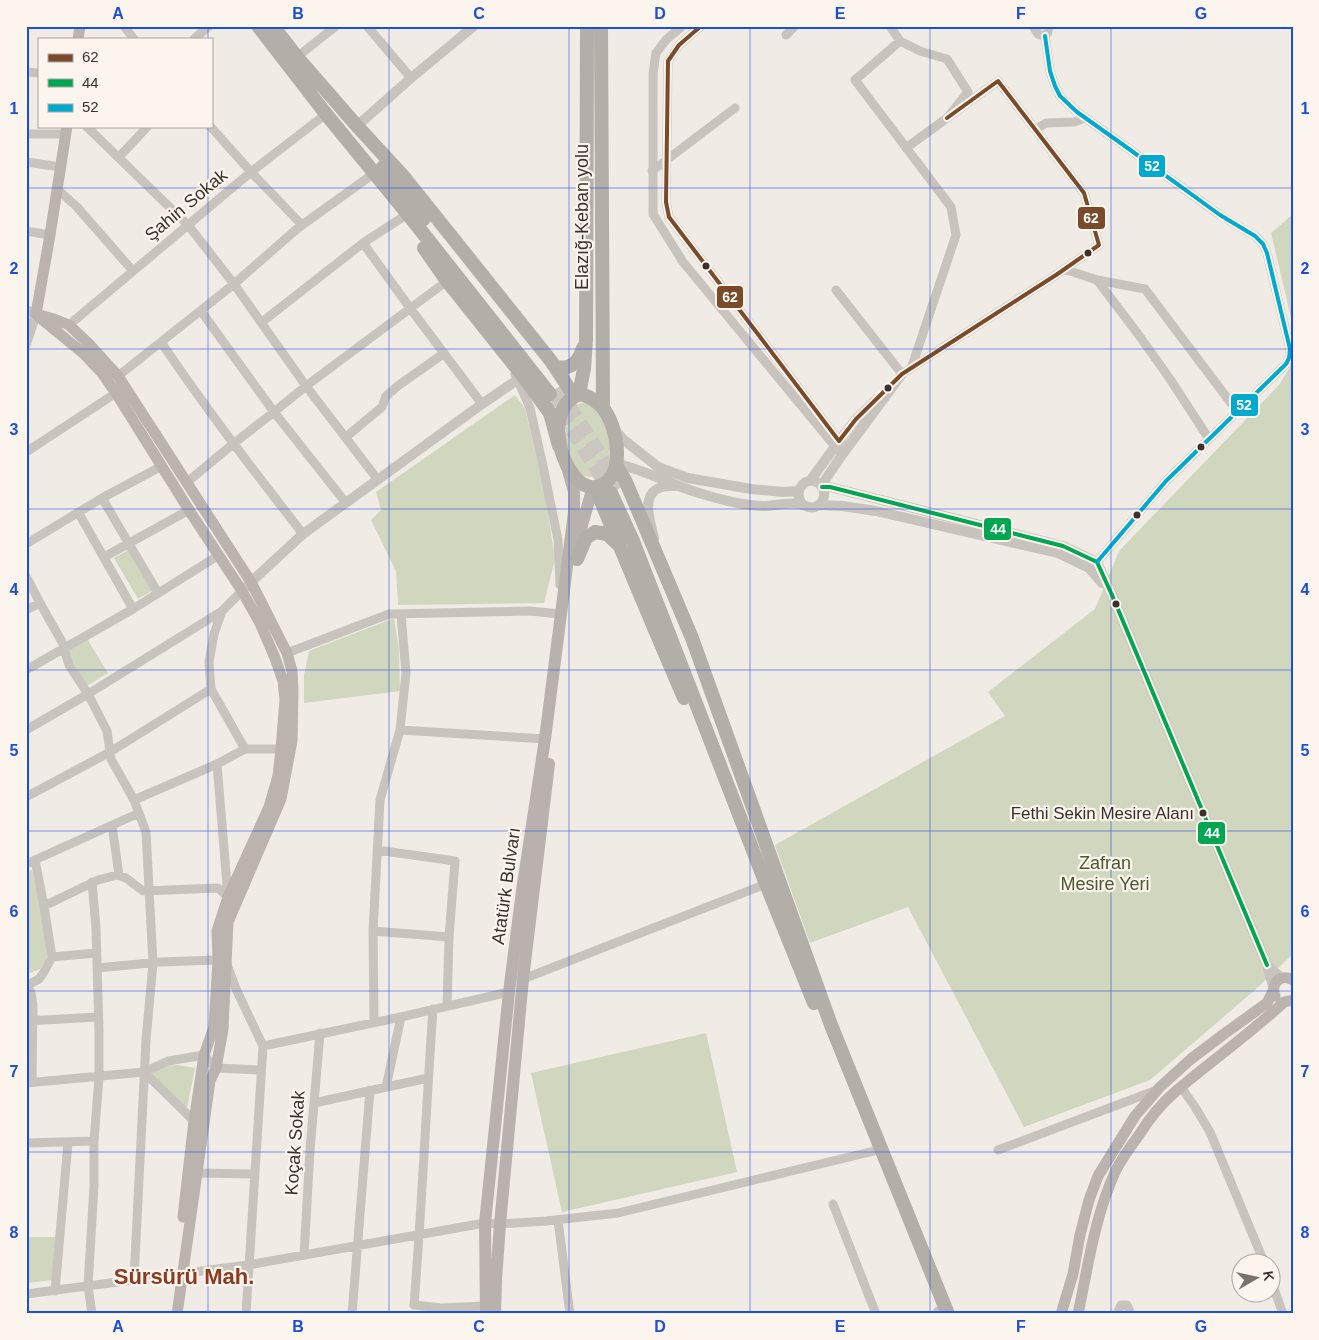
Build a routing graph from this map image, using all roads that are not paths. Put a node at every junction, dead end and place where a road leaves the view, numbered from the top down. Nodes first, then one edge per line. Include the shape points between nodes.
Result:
1 (124, 26) edge
2 (258, 26) edge
3 (273, 26) edge
4 (336, 26) edge
5 (367, 26) edge
6 (474, 26) edge
7 (587, 26) edge
8 (600, 26) edge
9 (682, 26) edge
10 (701, 26) edge
11 (795, 26) edge
12 (890, 26) edge
13 (1032, 26) edge
14 (1049, 26) edge
15 (206, 27) edge
16 (786, 35) dead end
17 (1045, 36) junction
18 (133, 38) edge
19 (195, 38) edge
20 (900, 41) junction
21 (297, 57) junction
22 (411, 78) junction
23 (735, 108) dead end
24 (326, 114) junction
25 (947, 118) junction
26 (1085, 118) junction
27 (357, 126) junction
28 (88, 128) edge
29 (146, 128) edge
30 (212, 128) edge
31 (1036, 129) junction
32 (66, 130) edge
33 (26, 134) edge
34 (349, 142) junction
35 (906, 148) junction
36 (119, 157) junction
37 (667, 160) junction
38 (26, 162) edge
39 (61, 167) junction
40 (652, 171) junction
41 (251, 172) junction
42 (369, 177) junction
43 (57, 189) junction
44 (403, 217) junction
45 (188, 224) junction
46 (302, 225) junction
47 (26, 231) edge
48 (50, 235) junction
49 (363, 242) junction
50 (1064, 269) junction
51 (133, 270) junction
52 (1097, 280) junction
53 (447, 281) junction
54 (234, 284) junction
55 (836, 290) dead end
56 (410, 308) junction
57 (201, 311) junction
58 (31, 312) edge
59 (262, 322) junction
60 (69, 326) junction
61 (586, 330) junction
62 (162, 342) junction
63 (26, 344) edge
64 (443, 354) junction
65 (912, 366) junction
66 (555, 367) junction
67 (902, 374) junction
68 (118, 376) junction
69 (520, 377) junction
70 (306, 386) junction
71 (116, 393) junction
72 (576, 395) junction
73 (482, 404) junction
74 (602, 408) junction
75 (1237, 411) junction
76 (274, 412) junction
77 (614, 428) junction
78 (346, 437) junction
79 (1209, 439) junction
80 (232, 444) junction
81 (559, 446) junction
82 (840, 448) junction
83 (26, 452) edge
84 (567, 464) junction
85 (616, 464) junction
86 (162, 466) junction
87 (378, 480) junction
88 (810, 481) junction
89 (186, 484) junction
90 (679, 485) junction
91 (594, 487) junction
92 (822, 487) junction
93 (798, 491) junction
94 (102, 498) junction
95 (346, 504) junction
96 (802, 504) junction
97 (819, 505) junction
98 (189, 510) junction
99 (78, 512) junction
100 (303, 534) junction
101 (26, 544) edge
102 (128, 544) junction
103 (619, 546) junction
104 (219, 555) junction
105 (104, 557) junction
106 (577, 559) junction
107 (1096, 562) junction
108 (660, 563) junction
109 (26, 576) edge
110 (251, 582) junction
111 (242, 592) junction
112 (158, 593) junction
113 (1112, 595) junction
114 (40, 603) junction
115 (133, 609) junction
116 (26, 610) edge
117 (222, 611) junction
118 (401, 614) junction
119 (561, 614) junction
120 (64, 648) junction
121 (287, 653) junction
122 (26, 670) edge
123 (211, 689) junction
124 (88, 694) junction
125 (27, 728) edge
126 (400, 730) junction
127 (544, 739) junction
128 (281, 748) junction
129 (245, 749) junction
130 (110, 752) junction
131 (217, 764) junction
132 (26, 798) edge
133 (134, 800) junction
134 (139, 813) junction
135 (112, 825) junction
136 (378, 850) junction
137 (31, 862) edge
138 (120, 875) junction
139 (778, 875) junction
140 (92, 882) junction
141 (766, 884) junction
142 (149, 890) junction
143 (228, 897) junction
144 (44, 906) junction
145 (373, 931) junction
146 (449, 937) junction
147 (96, 953) junction
148 (52, 957) junction
149 (222, 961) junction
150 (153, 963) junction
151 (1293, 967) edge
152 (97, 968) junction
153 (523, 979) junction
154 (1281, 983) edge
155 (27, 985) edge
156 (509, 992) junction
157 (1291, 1000) edge
158 (447, 1006) junction
159 (433, 1009) junction
160 (98, 1017) junction
161 (400, 1017) junction
162 (30, 1021) edge
163 (374, 1022) junction
164 (320, 1033) junction
165 (262, 1046) junction
166 (204, 1055) junction
167 (216, 1068) junction
168 (261, 1070) junction
169 (144, 1072) junction
170 (99, 1077) junction
171 (428, 1078) junction
172 (29, 1083) edge
173 (386, 1086) junction
174 (1181, 1087) junction
175 (370, 1090) junction
176 (1157, 1090) junction
177 (314, 1103) junction
178 (194, 1121) junction
179 (94, 1141) junction
180 (26, 1143) edge
181 (68, 1143) junction
182 (998, 1150) dead end
183 (874, 1151) junction
184 (197, 1173) junction
185 (254, 1174) junction
186 (833, 1204) dead end
187 (558, 1220) junction
188 (485, 1223) junction
189 (500, 1224) junction
190 (420, 1233) junction
191 (359, 1245) junction
192 (1260, 1252) edge
193 (304, 1255) junction
194 (248, 1265) junction
195 (179, 1274) junction
196 (134, 1280) junction
197 (88, 1286) junction
198 (55, 1291) junction
199 (26, 1294) edge
200 (1279, 1302) edge
201 (441, 1311) edge
202 (489, 1311) edge
203 (940, 1313) edge
204 (92, 1314) edge
205 (170, 1314) edge
206 (177, 1314) edge
207 (246, 1314) edge
208 (350, 1314) edge
209 (570, 1314) edge
210 (876, 1314) edge
211 (1061, 1314) edge
212 (1078, 1314) edge
213 (1117, 1314) edge
214 (1131, 1314) edge
215 (1283, 1314) edge

1 - 18 street
2 - 24 highway
3 - 21 highway
4 - 21 street
5 - 22 street
6 - 22 street
7 - 61 highway, Elazığ-Keban yolu
8 - 74 highway, Elazığ-Keban yolu
9 - 40 street via 656,53
10 - 37 street via 679,45 668,61
11 - 16 street
12 - 20 street
13 - 17 street
14 - 17 street
15 - 19 street
17 - 26 street via 1055,86 1060,96
20 - 25 street via 947,60 968,92
20 - 35 street via 855,80
21 - 27 highway
22 - 27 street
23 - 37 street
24 - 34 highway
24 - 41 street, Şahin Sokak
25 - 31 street via 998,81
25 - 35 street
26 - 31 street via 1074,122 1046,123
26 - 75 street via 1263,244 1290,354 1286,364
27 - 34 highway via 381,164 553,391
27 - 66 highway via 404,177
28 - 36 street
29 - 36 street
30 - 41 street
31 - 50 street via 1084,193 1099,245
32 - 33 street
32 - 39 main road
34 - 42 highway
35 - 65 street via 951,207 956,234
36 - 45 street
37 - 40 street
37 - 82 street via 669,217
38 - 39 street
39 - 43 main road
40 - 82 street via 653,214 683,262
41 - 45 street, Şahin Sokak
41 - 46 street
42 - 44 highway
42 - 46 street
43 - 48 main road
43 - 51 street
44 - 49 street
44 - 53 highway
45 - 51 street, Şahin Sokak
45 - 54 street
46 - 54 street
47 - 48 street
48 - 58 main road
49 - 56 street
49 - 59 street
50 - 52 street
50 - 65 street
51 - 60 street, Şahin Sokak
52 - 75 street via 1145,289
52 - 79 street via 1165,371
53 - 56 street
53 - 69 highway via 503,350
54 - 57 street
54 - 59 street
55 - 67 street
56 - 64 street
56 - 70 street
57 - 62 street
57 - 76 street
58 - 60 main road
58 - 63 street
58 - 71 main road via 83,353
59 - 70 street
60 - 68 main road
61 - 66 highway via 582,352 576,362 568,367
61 - 72 highway, Elazığ-Keban yolu via 584,368
62 - 68 street
62 - 80 street
64 - 73 street
64 - 78 street via 392,390 382,407
65 - 67 street
66 - 72 highway
67 - 82 street via 856,419
68 - 89 main road
69 - 73 street
69 - 81 highway via 550,413
69 - 119 street via 530,408 558,540
70 - 76 street
70 - 78 street
71 - 83 street
71 - 86 main road
72 - 74 highway via 593,400
72 - 81 highway via 561,412
73 - 87 street
74 - 77 highway
75 - 79 street
76 - 80 street
76 - 95 street
77 - 85 highway
77 - 93 street via 658,467 688,478 751,490
78 - 87 street
79 - 107 street via 1166,481
80 - 89 street
80 - 100 street
81 - 84 highway
82 - 88 street
82 - 92 street
84 - 91 highway via 577,479
84 - 119 main road, Atatürk Bulvarı via 574,492 574,512
85 - 90 street
85 - 91 highway via 605,484
85 - 108 highway
86 - 94 street
86 - 98 main road
87 - 95 street
88 - 92 street
88 - 93 street
89 - 110 main road
90 - 96 street via 738,503 762,506
90 - 108 street via 657,488 649,499
91 - 103 highway
91 - 106 main road, Atatürk Bulvarı via 582,525
92 - 97 street via 824,498
92 - 107 street via 1063,546
93 - 96 street
94 - 99 street
94 - 102 street
95 - 100 street
96 - 97 street via 810,508
97 - 113 street via 876,511 1058,553 1089,568
98 - 102 street
98 - 104 main road
99 - 101 street
99 - 105 street
100 - 110 street
102 - 105 street
102 - 112 street
103 - 106 highway via 607,534 595,532 586,538
103 - 141 highway
104 - 111 main road
104 - 112 street
105 - 115 street
106 - 153 main road, Atatürk Bulvarı
107 - 113 street
108 - 139 highway via 692,638
109 - 114 street
110 - 111 street
110 - 121 main road
111 - 117 street
111 - 128 main road via 260,623 283,681 285,700
112 - 115 street
113 - 154 street via 1267,965
114 - 116 street
114 - 120 street
115 - 120 street
117 - 123 street via 209,662
117 - 124 street
118 - 119 street via 529,611
118 - 121 street via 389,614
118 - 126 street via 406,673
119 - 127 main road, Atatürk Bulvarı
120 - 122 street
120 - 124 street via 69,665
121 - 149 main road via 294,690 292,741 281,799 228,922
123 - 129 street
123 - 130 street
124 - 125 street
124 - 130 street via 107,731
126 - 127 street
126 - 136 street via 380,800
127 - 156 main road, Atatürk Bulvarı
128 - 129 street
128 - 143 main road via 278,776 269,807
129 - 131 street
130 - 132 street
130 - 133 street
131 - 133 street
131 - 143 street
133 - 134 street
134 - 135 street
134 - 142 street via 146,832
135 - 137 street
135 - 138 street
136 - 145 street
136 - 146 street via 456,861
137 - 144 street
138 - 140 street
138 - 142 street via 143,891
139 - 141 highway via 615,491
139 - 203 highway
140 - 144 street
140 - 147 street
141 - 153 street
141 - 183 highway
142 - 143 street via 218,888
142 - 150 street
143 - 149 main road via 217,932
144 - 148 street
145 - 146 street
145 - 163 street
146 - 158 street
147 - 148 street
147 - 152 street
148 - 155 street via 39,979
149 - 150 street
149 - 165 street
149 - 166 main road via 214,1027
149 - 167 main road via 223,1029
150 - 152 street
150 - 169 street
151 - 154 main road
152 - 160 street
153 - 189 main road, Atatürk Bulvarı
154 - 157 main road via 1276,998
154 - 176 main road via 1267,1003 1198,1054
155 - 162 street via 33,1005
156 - 158 street
156 - 188 main road, Atatürk Bulvarı
157 - 174 main road
158 - 159 street
159 - 161 street
159 - 171 street
160 - 162 street
160 - 170 street
161 - 163 street
161 - 173 street
162 - 172 street
163 - 164 street
164 - 165 street
164 - 177 street, Koçak Sokak
165 - 168 street
166 - 167 street
166 - 169 street via 168,1061
166 - 178 main road
167 - 168 street
167 - 184 main road via 210,1081
168 - 185 street
169 - 170 street
169 - 178 street
169 - 196 street
170 - 172 street
170 - 179 street
171 - 173 street
171 - 190 street
173 - 175 street
174 - 192 street via 1210,1132
174 - 212 main road via 1149,1120 1116,1169 1098,1222
175 - 177 street
175 - 191 street
176 - 182 street
176 - 211 main road via 1135,1116 1098,1176
177 - 193 street, Koçak Sokak
178 - 195 main road
179 - 181 street
179 - 197 street
180 - 181 street
181 - 198 street
183 - 187 street via 618,1213
183 - 203 highway
184 - 185 street
184 - 195 main road
185 - 194 street
186 - 210 street
187 - 189 street
187 - 209 street
188 - 189 street
188 - 190 street
188 - 202 main road, Atatürk Bulvarı
189 - 202 main road, Atatürk Bulvarı via 496,1280
190 - 191 street
190 - 201 street via 414,1305
191 - 193 street
191 - 208 street
193 - 194 street
194 - 195 street
194 - 207 street
195 - 196 street
195 - 205 main road
195 - 206 main road
196 - 197 street
197 - 198 street
197 - 204 street
198 - 199 street
200 - 215 street
201 - 202 street
213 - 214 street via 1123,1304

